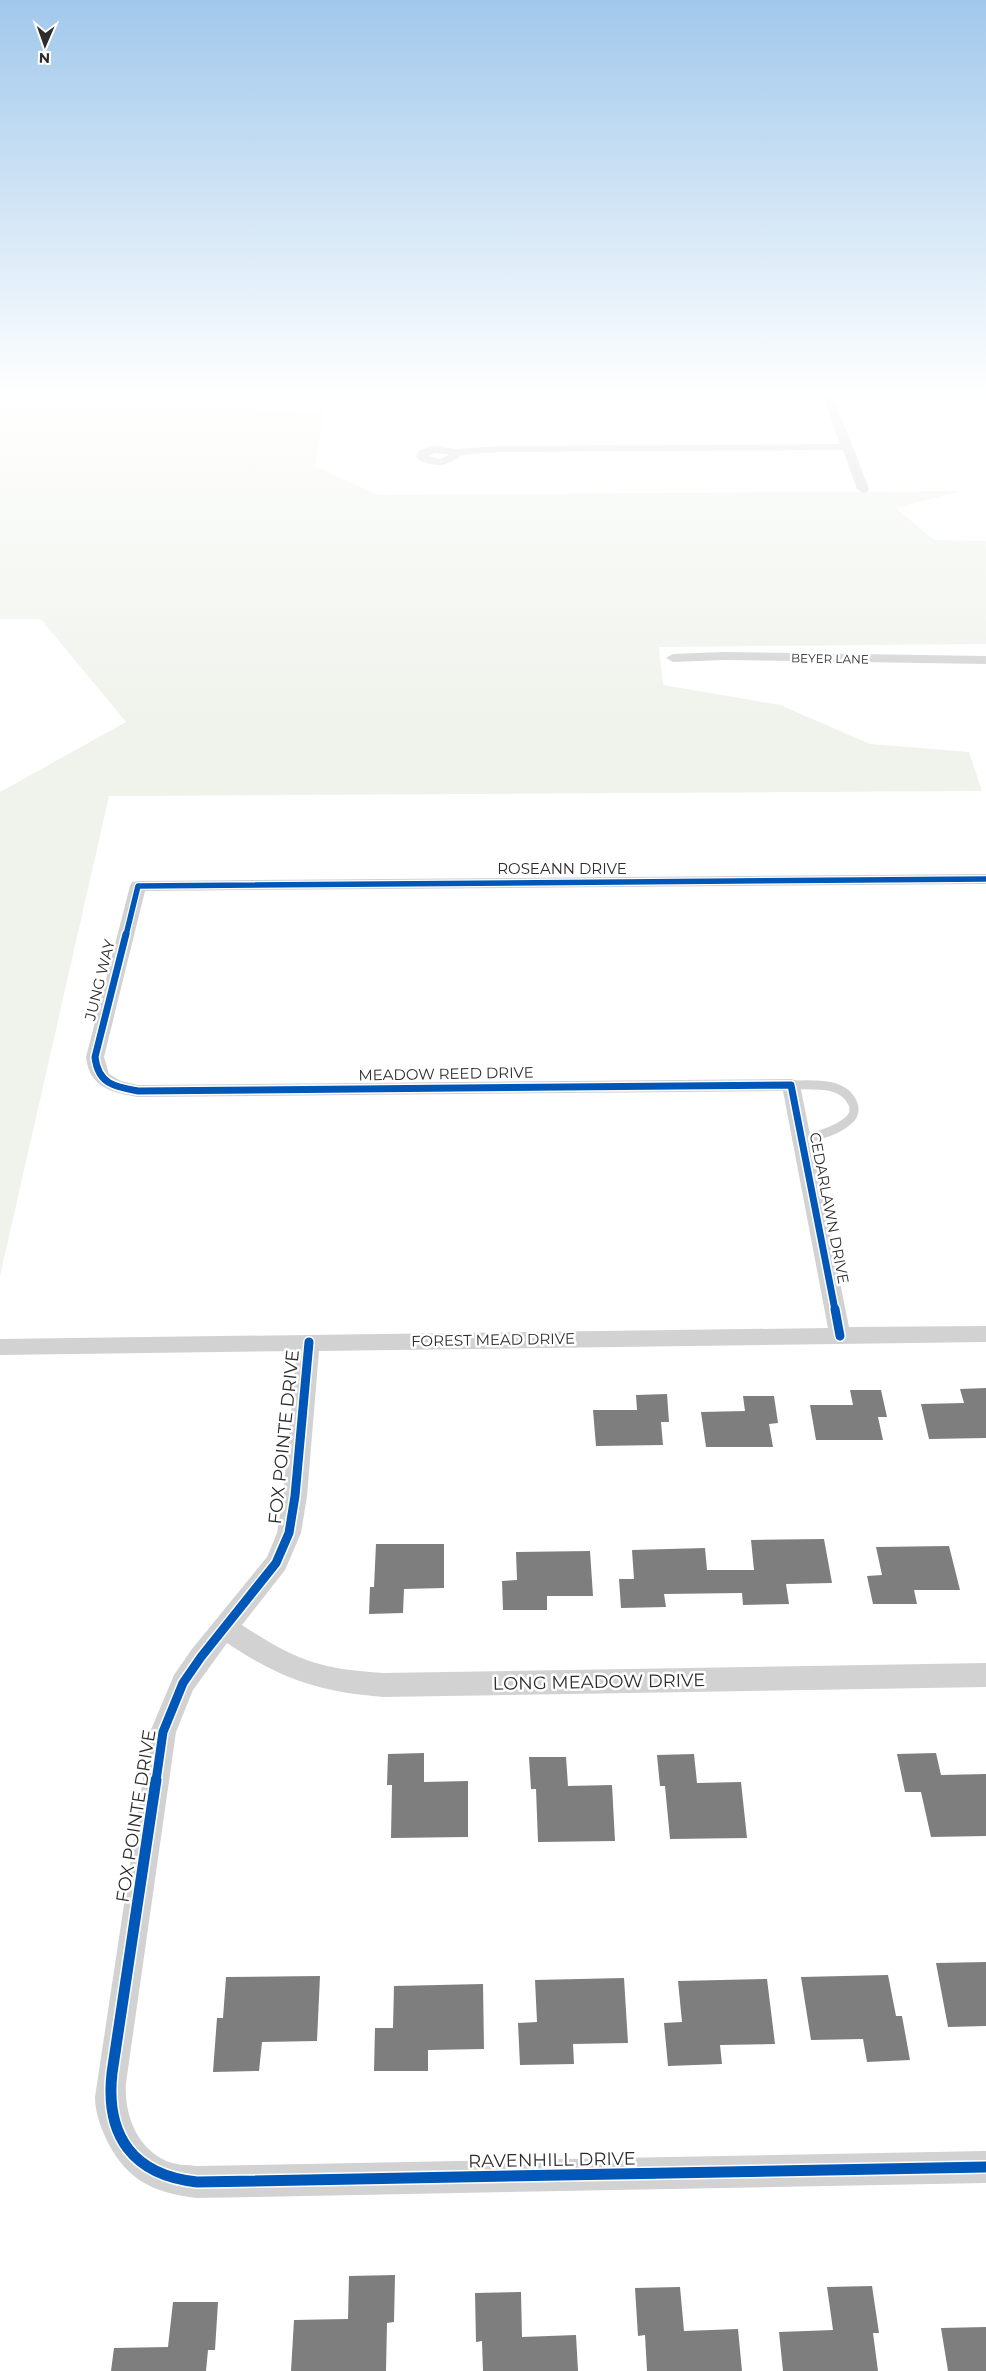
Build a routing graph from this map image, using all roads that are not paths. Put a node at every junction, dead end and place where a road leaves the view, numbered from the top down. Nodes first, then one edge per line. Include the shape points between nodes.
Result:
1 (673, 658) dead end
2 (986, 660) edge
3 (986, 879) edge
4 (138, 886) joint
5 (103, 1080) joint
6 (791, 1085) junction
7 (802, 1141) junction
8 (986, 1334) edge
9 (840, 1336) junction
10 (309, 1342) junction
11 (0, 1347) edge
12 (225, 1628) junction
13 (986, 1675) edge
14 (129, 2149) joint
15 (986, 2167) edge

1 - 2 street, BEYER LANE
3 - 4 street, ROSEANN DRIVE
4 - 5 street, JUNG WAY via 95,1057 95,1068
5 - 6 street, MEADOW REED DRIVE via 118,1088 138,1091
6 - 7 street, CEDARLAWN DRIVE
6 - 7 lane via 815,1084 844,1091 852,1099 855,1109 851,1118
7 - 9 street, CEDARLAWN DRIVE
8 - 9 street, FOREST MEAD DRIVE
9 - 10 street, FOREST MEAD DRIVE
10 - 11 street, FOREST MEAD DRIVE
10 - 12 street, FOX POINTE DRIVE via 296,1496 288,1533 276,1563
12 - 13 street, LONG MEADOW DRIVE via 281,1663 320,1678 353,1684
12 - 14 street, FOX POINTE DRIVE via 184,1683 163,1732 112,2073 110,2100 116,2126
14 - 15 street, RAVENHILL DRIVE via 145,2167 169,2178 197,2182

